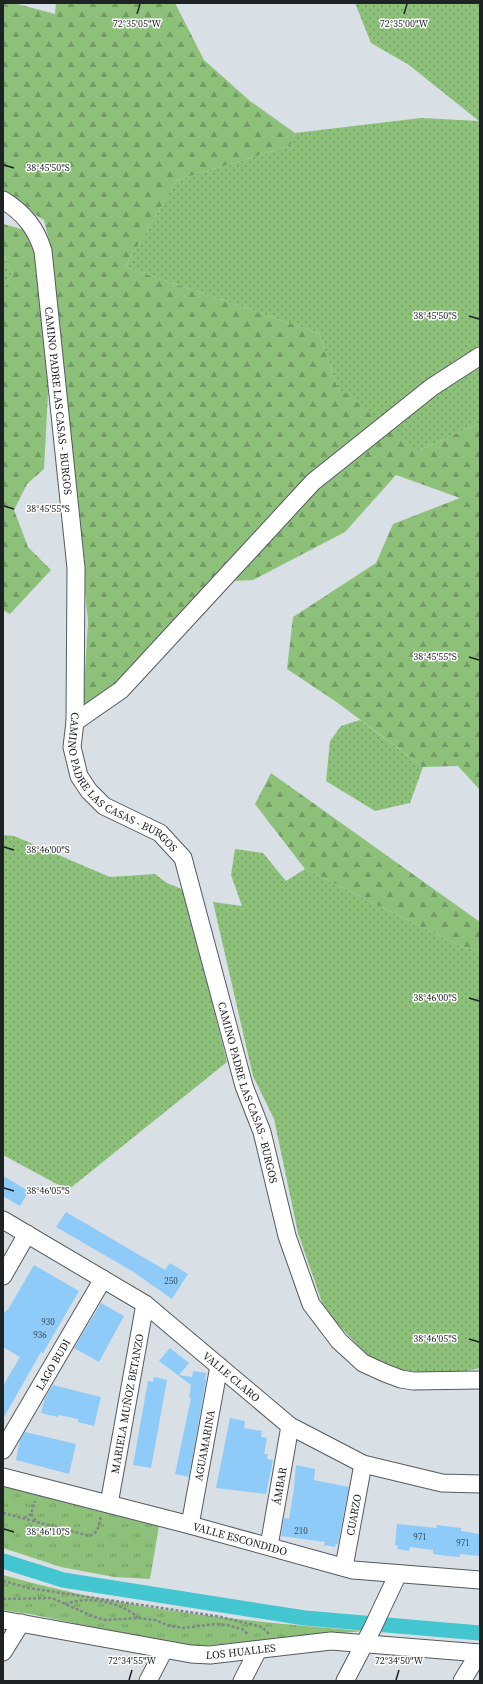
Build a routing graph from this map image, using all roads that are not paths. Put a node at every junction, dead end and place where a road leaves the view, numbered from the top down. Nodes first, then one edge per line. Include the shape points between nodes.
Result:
1 (3, 200) edge
2 (480, 356) edge
3 (75, 722) junction
4 (3, 1220) edge
5 (27, 1234) junction
6 (3, 1276) edge
7 (103, 1279) junction
8 (145, 1304) junction
9 (219, 1366) junction
10 (480, 1380) edge
11 (290, 1426) junction
12 (3, 1450) edge
13 (363, 1464) junction
14 (3, 1477) edge
15 (480, 1484) edge
16 (105, 1510) junction
17 (190, 1525) junction
18 (269, 1546) junction
19 (344, 1567) junction
20 (398, 1574) junction
21 (480, 1580) edge
22 (3, 1620) edge
23 (21, 1623) junction
24 (364, 1644) junction
25 (266, 1649) junction
26 (164, 1650) junction
27 (3, 1652) edge
28 (479, 1653) edge
29 (148, 1681) edge
30 (242, 1681) edge
31 (345, 1681) edge
32 (462, 1681) edge

1 - 3 street, CAMINO PADRE LAS CASAS - BURGOS via 26,217 37,233 43,251 76,568
2 - 3 street via 432,387 313,482 121,690
3 - 10 street, CAMINO PADRE LAS CASAS - BURGOS via 72,747 79,776 90,791 104,806 160,833 183,858 244,1086 262,1132 287,1236 311,1304 344,1346 363,1363 385,1373 413,1381
4 - 5 street, VALLE CLARO
5 - 6 street
5 - 7 street, VALLE CLARO
7 - 8 street, VALLE CLARO
7 - 12 street, LAGO BUDI
8 - 9 street, VALLE CLARO
8 - 16 street, MARIELA MUÑOZ BETANZO
9 - 11 street, VALLE CLARO
9 - 17 street, AGUAMARINA
11 - 13 street, VALLE CLARO
11 - 18 street, ÁMBAR
13 - 15 street, VALLE CLARO via 442,1483
13 - 19 street, CUARZO
14 - 16 street, VALLE ESCONDIDO
16 - 17 street, VALLE ESCONDIDO
17 - 18 street, VALLE ESCONDIDO
18 - 19 street, VALLE ESCONDIDO
19 - 20 street, VALLE ESCONDIDO
20 - 21 street, VALLE ESCONDIDO
20 - 24 street
22 - 23 street, LOS HUALLES
23 - 26 street, LOS HUALLES
23 - 27 street
24 - 25 street, LOS HUALLES via 332,1641
24 - 28 street, LOS HUALLES
24 - 31 street
25 - 26 street, LOS HUALLES via 210,1654
25 - 30 street
26 - 29 street
28 - 32 street

